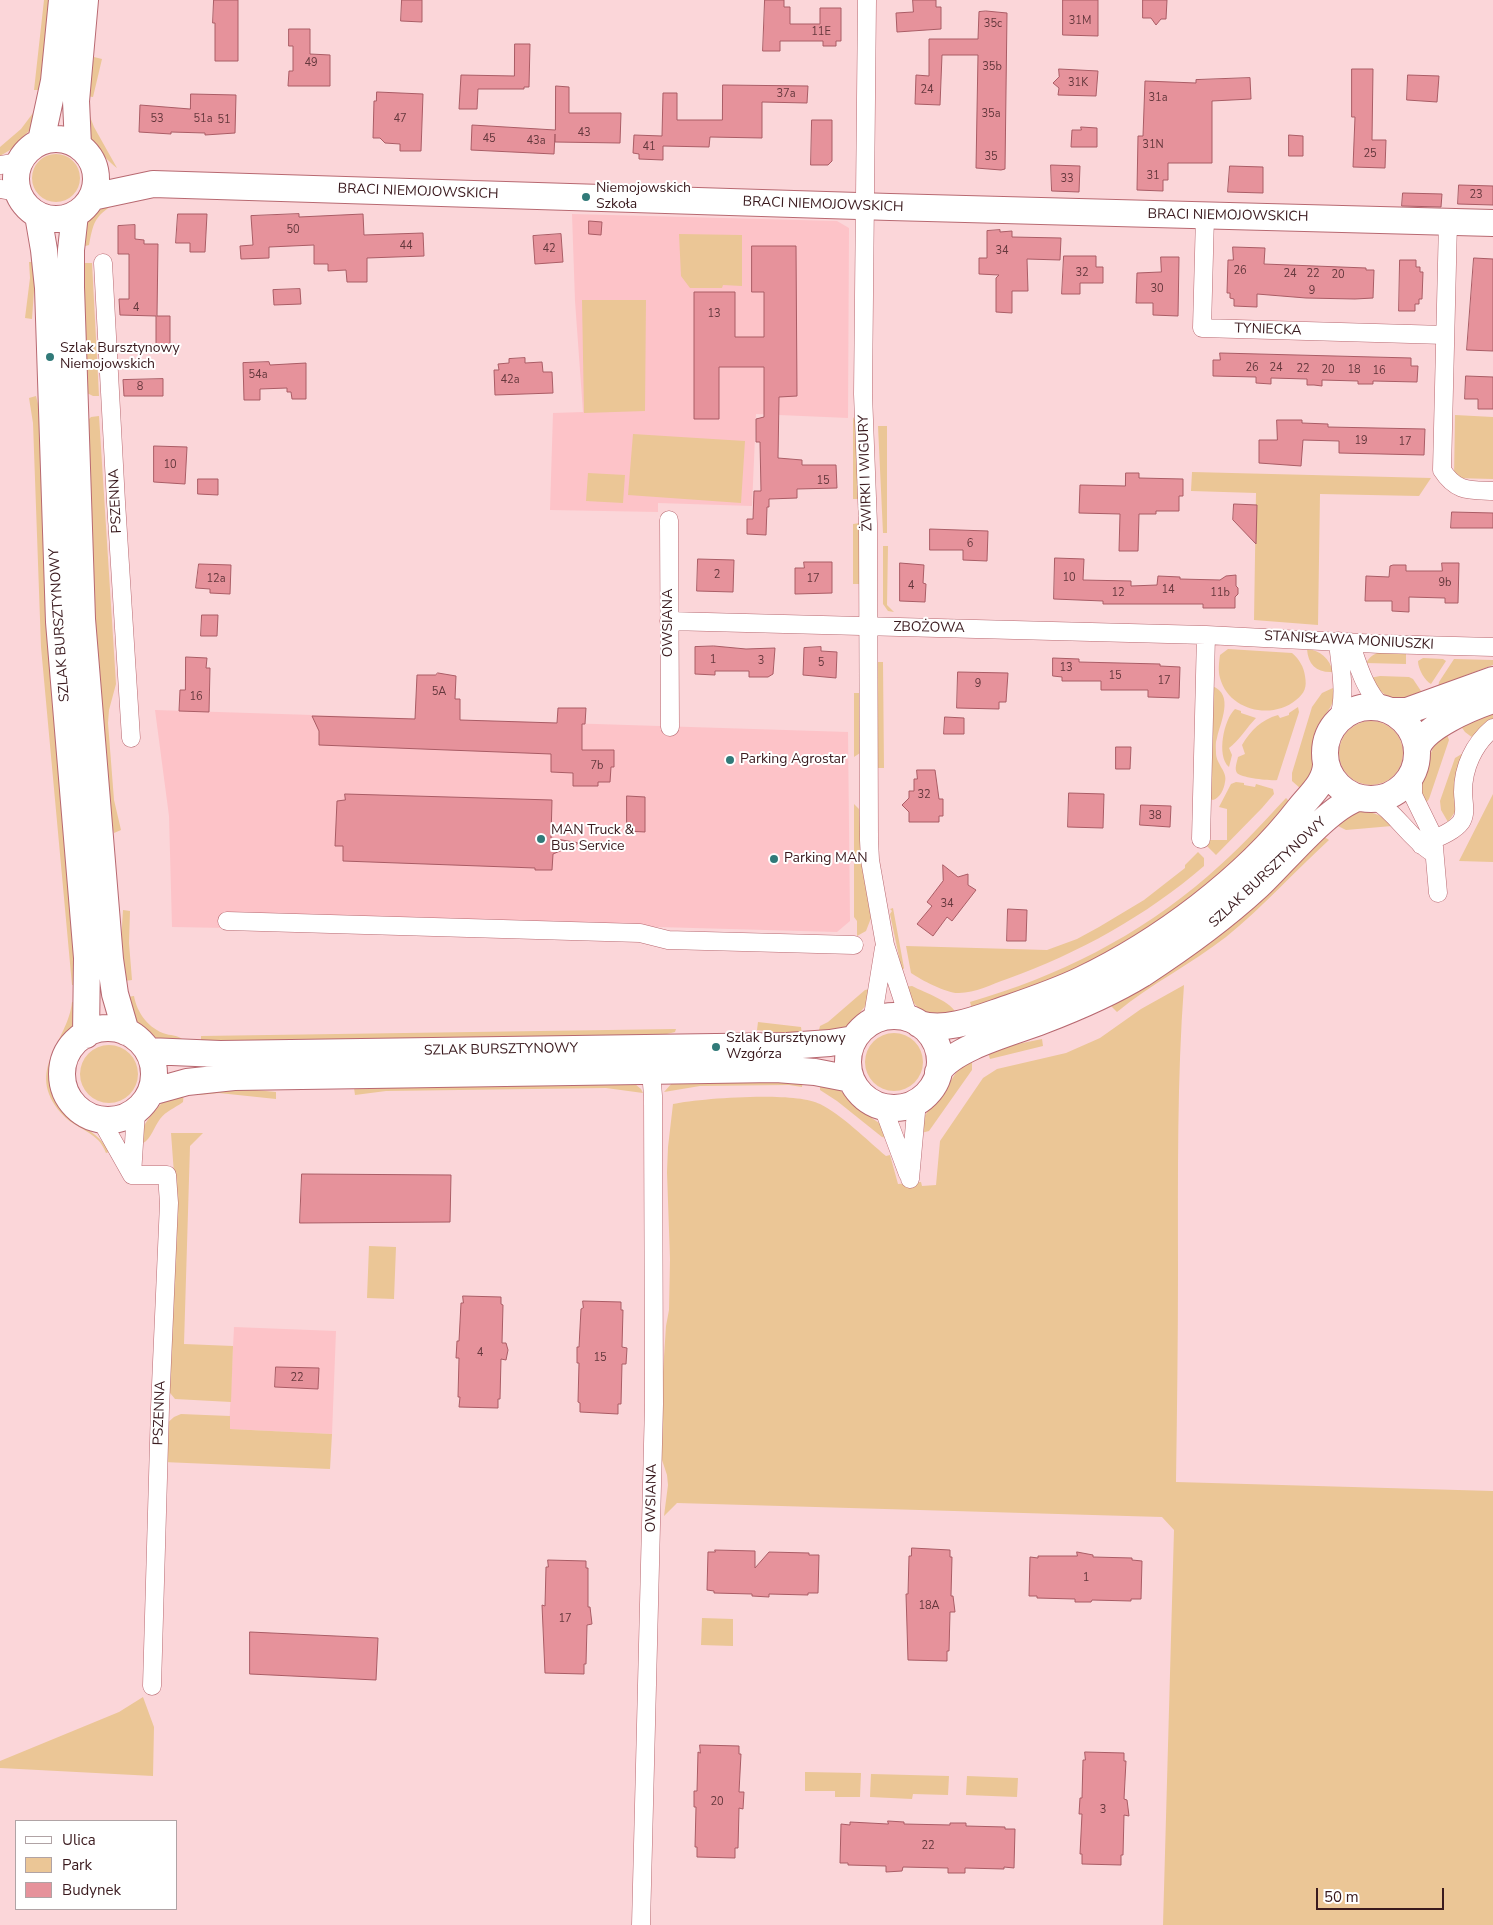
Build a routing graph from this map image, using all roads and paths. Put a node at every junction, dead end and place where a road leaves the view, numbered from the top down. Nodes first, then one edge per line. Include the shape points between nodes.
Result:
1 (62, 0) edge
2 (85, 0) edge
3 (867, 0) edge
4 (41, 141) junction
5 (78, 145) junction
6 (10, 164) edge
7 (94, 166) junction
8 (154, 184) junction
9 (9, 190) edge
10 (84, 205) junction
11 (865, 206) junction
12 (38, 215) junction
13 (1204, 216) junction
14 (1448, 222) junction
15 (1493, 223) edge
16 (104, 263) dead end
17 (1445, 336) junction
18 (1493, 491) edge
19 (668, 520) dead end
20 (669, 621) junction
21 (868, 626) junction
22 (1198, 635) junction
23 (1344, 642) junction
24 (1493, 646) edge
25 (1493, 680) edge
26 (1493, 700) edge
27 (1387, 709) junction
28 (1338, 720) junction
29 (670, 727) dead end
30 (1493, 728) edge
31 (131, 738) dead end
32 (1415, 761) junction
33 (1326, 765) junction
34 (1366, 798) junction
35 (1201, 839) dead end
36 (1429, 846) junction
37 (1438, 893) dead end
38 (227, 922) dead end
39 (854, 945) dead end
40 (885, 945) junction
41 (914, 1021) junction
42 (863, 1030) junction
43 (126, 1032) junction
44 (86, 1034) junction
45 (148, 1051) junction
46 (651, 1070) junction
47 (938, 1072) junction
48 (851, 1079) junction
49 (918, 1101) junction
50 (143, 1102) junction
51 (883, 1107) junction
52 (101, 1120) junction
53 (132, 1175) junction
54 (152, 1686) dead end
55 (641, 1925) edge

1 - 4 main road via 54,81
2 - 5 main road via 75,108
3 - 11 street, ŻWIRKI I WIGURY
4 - 5 main road via 60,138
4 - 6 main road
5 - 7 main road
6 - 9 main road via 16,172
7 - 8 main road, BRACI NIEMOJOWSKICH
7 - 10 main road via 96,177
8 - 10 main road, BRACI NIEMOJOWSKICH
8 - 11 main road, BRACI NIEMOJOWSKICH
9 - 12 main road
10 - 12 main road via 56,219
10 - 43 main road, SZLAK BURSZTYNOWY via 71,250 70,280 82,619 110,960
11 - 13 main road, BRACI NIEMOJOWSKICH
11 - 21 street, ŻWIRKI I WIGURY via 863,394
12 - 44 main road, SZLAK BURSZTYNOWY via 48,288 59,622 87,958
13 - 14 main road, BRACI NIEMOJOWSKICH
13 - 17 street, TYNIECKA via 1202,328
14 - 15 main road, BRACI NIEMOJOWSKICH
14 - 17 street
16 - 31 street, PSZENNA
17 - 18 street via 1442,470 1454,485 1462,489
19 - 20 street, OWSIANA
20 - 21 street, ZBOŻOWA
20 - 29 street, OWSIANA
21 - 22 street, ZBOŻOWA
21 - 40 street, ŻWIRKI I WIGURY via 870,853
22 - 23 street, STANISŁAWA MONIUSZKI
22 - 35 street via 1204,695
23 - 24 street, STANISŁAWA MONIUSZKI
23 - 27 street via 1374,700
23 - 28 street via 1343,692
25 - 27 main road via 1407,711
26 - 32 main road via 1468,710 1424,736
27 - 28 main road via 1359,708
27 - 32 main road via 1409,726 1416,741
28 - 33 main road via 1326,740
30 - 36 street via 1477,745 1467,764 1462,821
32 - 34 main road via 1403,786 1397,791 1382,798
32 - 36 street via 1413,796 1429,825
33 - 34 main road via 1338,786 1351,795
33 - 41 main road, SZLAK BURSZTYNOWY via 1324,777 1296,814 1241,870 1180,920 1129,955 1080,980 989,1016 945,1026 927,1026
34 - 36 street via 1391,811
34 - 47 main road, SZLAK BURSZTYNOWY via 1344,804 1214,924 1149,969 1089,1002 988,1040 957,1056
36 - 37 street via 1437,869
38 - 39 street via 630,933 668,940
40 - 41 street, ŻWIRKI I WIGURY
40 - 42 street, ŻWIRKI I WIGURY
41 - 42 main road via 890,1016
41 - 47 main road via 934,1040 940,1061
42 - 45 main road, SZLAK BURSZTYNOWY via 830,1044 787,1046 220,1054
42 - 48 main road via 848,1059
43 - 44 main road via 105,1028
43 - 45 main road
44 - 52 main road via 76,1041 67,1055 63,1082 76,1107
45 - 50 main road via 154,1071
46 - 48 main road, SZLAK BURSZTYNOWY via 795,1069
46 - 50 main road, SZLAK BURSZTYNOWY via 234,1077 188,1082
46 - 55 street, OWSIANA via 654,1404
47 - 49 main road via 934,1084
48 - 51 main road via 863,1097
49 - 51 main road via 901,1107
49 - 51 street via 910,1179
50 - 52 main road via 125,1117
50 - 53 street
52 - 53 street
53 - 54 street, PSZENNA via 167,1175 169,1203

